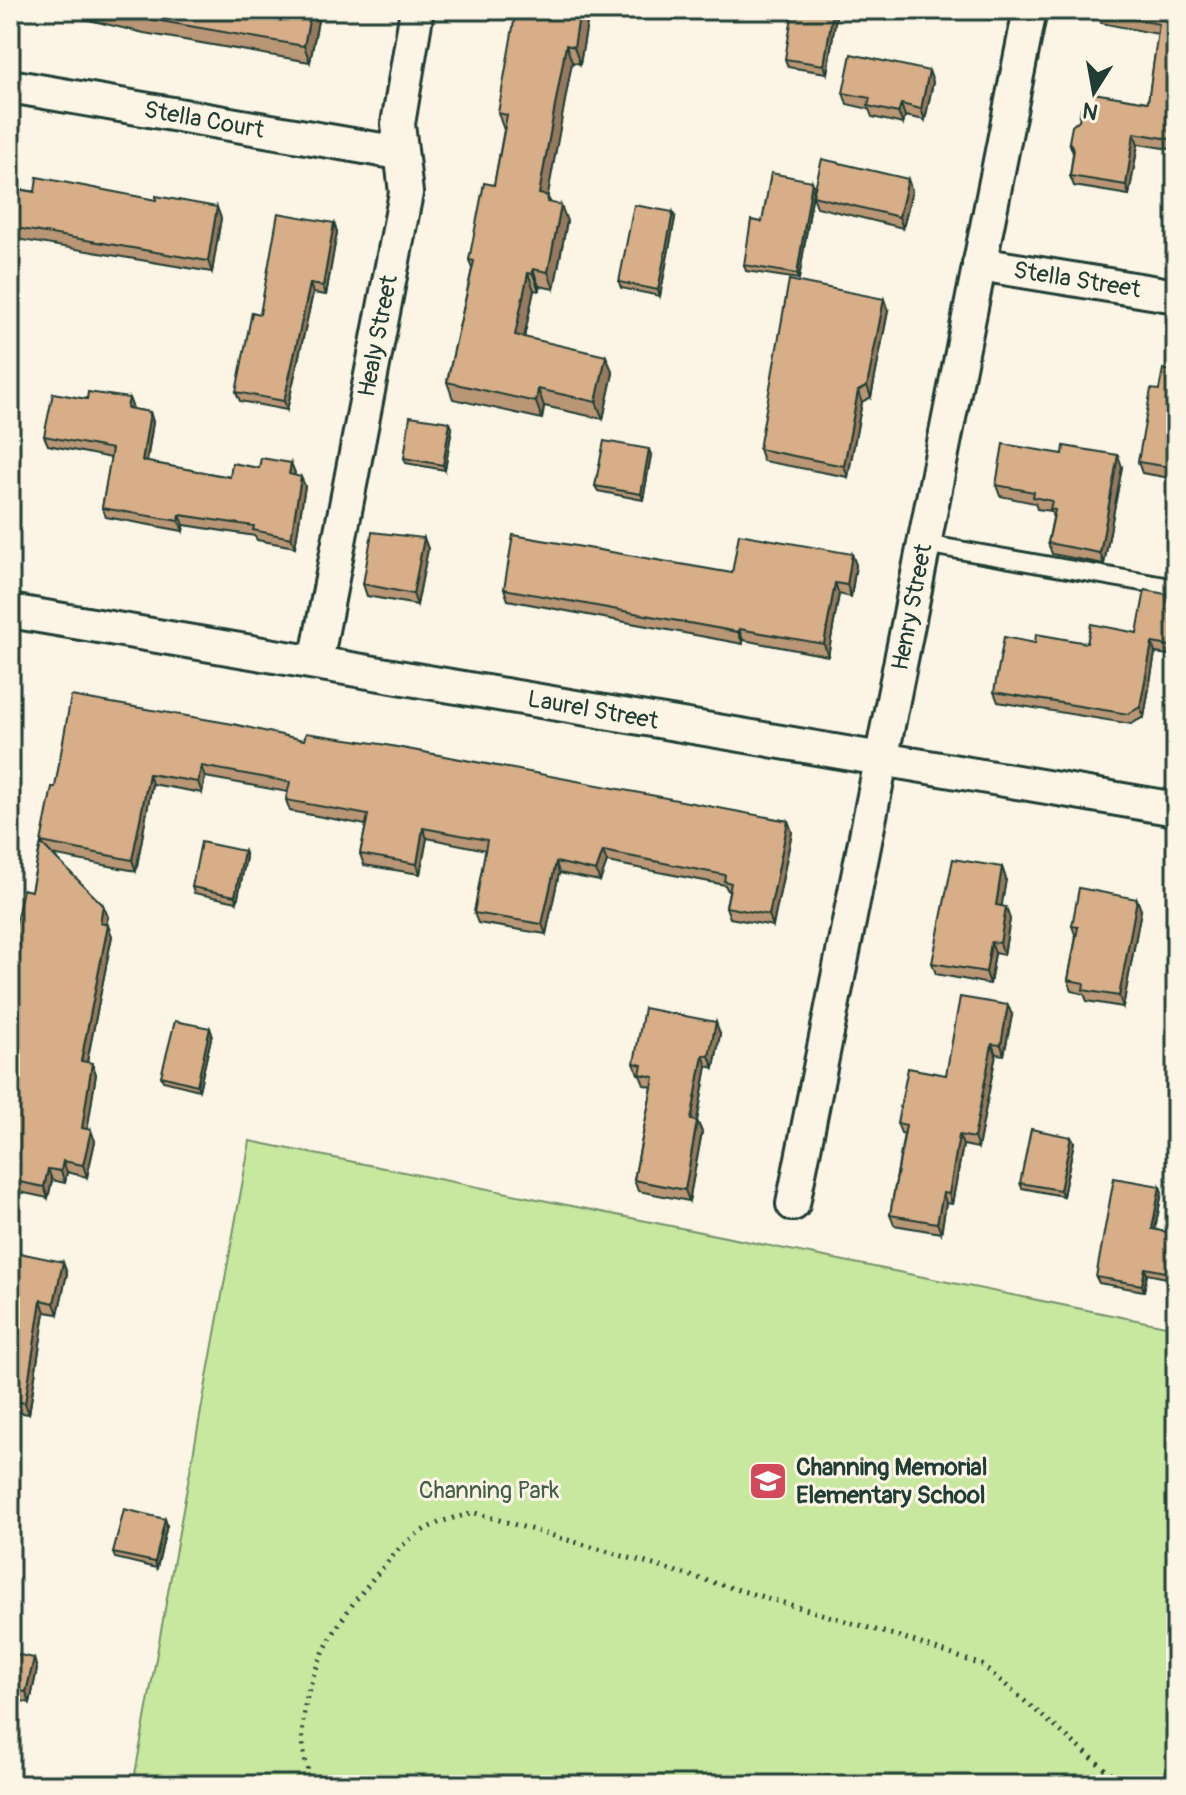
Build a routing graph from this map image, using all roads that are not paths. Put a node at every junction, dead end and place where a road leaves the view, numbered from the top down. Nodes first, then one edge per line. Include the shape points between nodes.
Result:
1 (417, 10) edge
2 (1030, 10) edge
3 (10, 86) edge
4 (399, 153) junction
5 (979, 264) junction
6 (1176, 296) edge
7 (925, 544) junction
8 (1176, 588) edge
9 (10, 612) edge
10 (316, 662) junction
11 (883, 760) junction
12 (1176, 809) edge
13 (793, 1204) dead end

1 - 4 street, Healy Street via 401,98
2 - 5 street, Henry Street
3 - 4 street, Stella Court
4 - 10 street, Healy Street via 406,193
5 - 6 street, Stella Street
5 - 7 street, Henry Street
7 - 8 lane
7 - 11 street, Henry Street
9 - 10 street, Laurel Street
10 - 11 street, Laurel Street
11 - 12 street, Laurel Street
11 - 13 street, Henry Street

